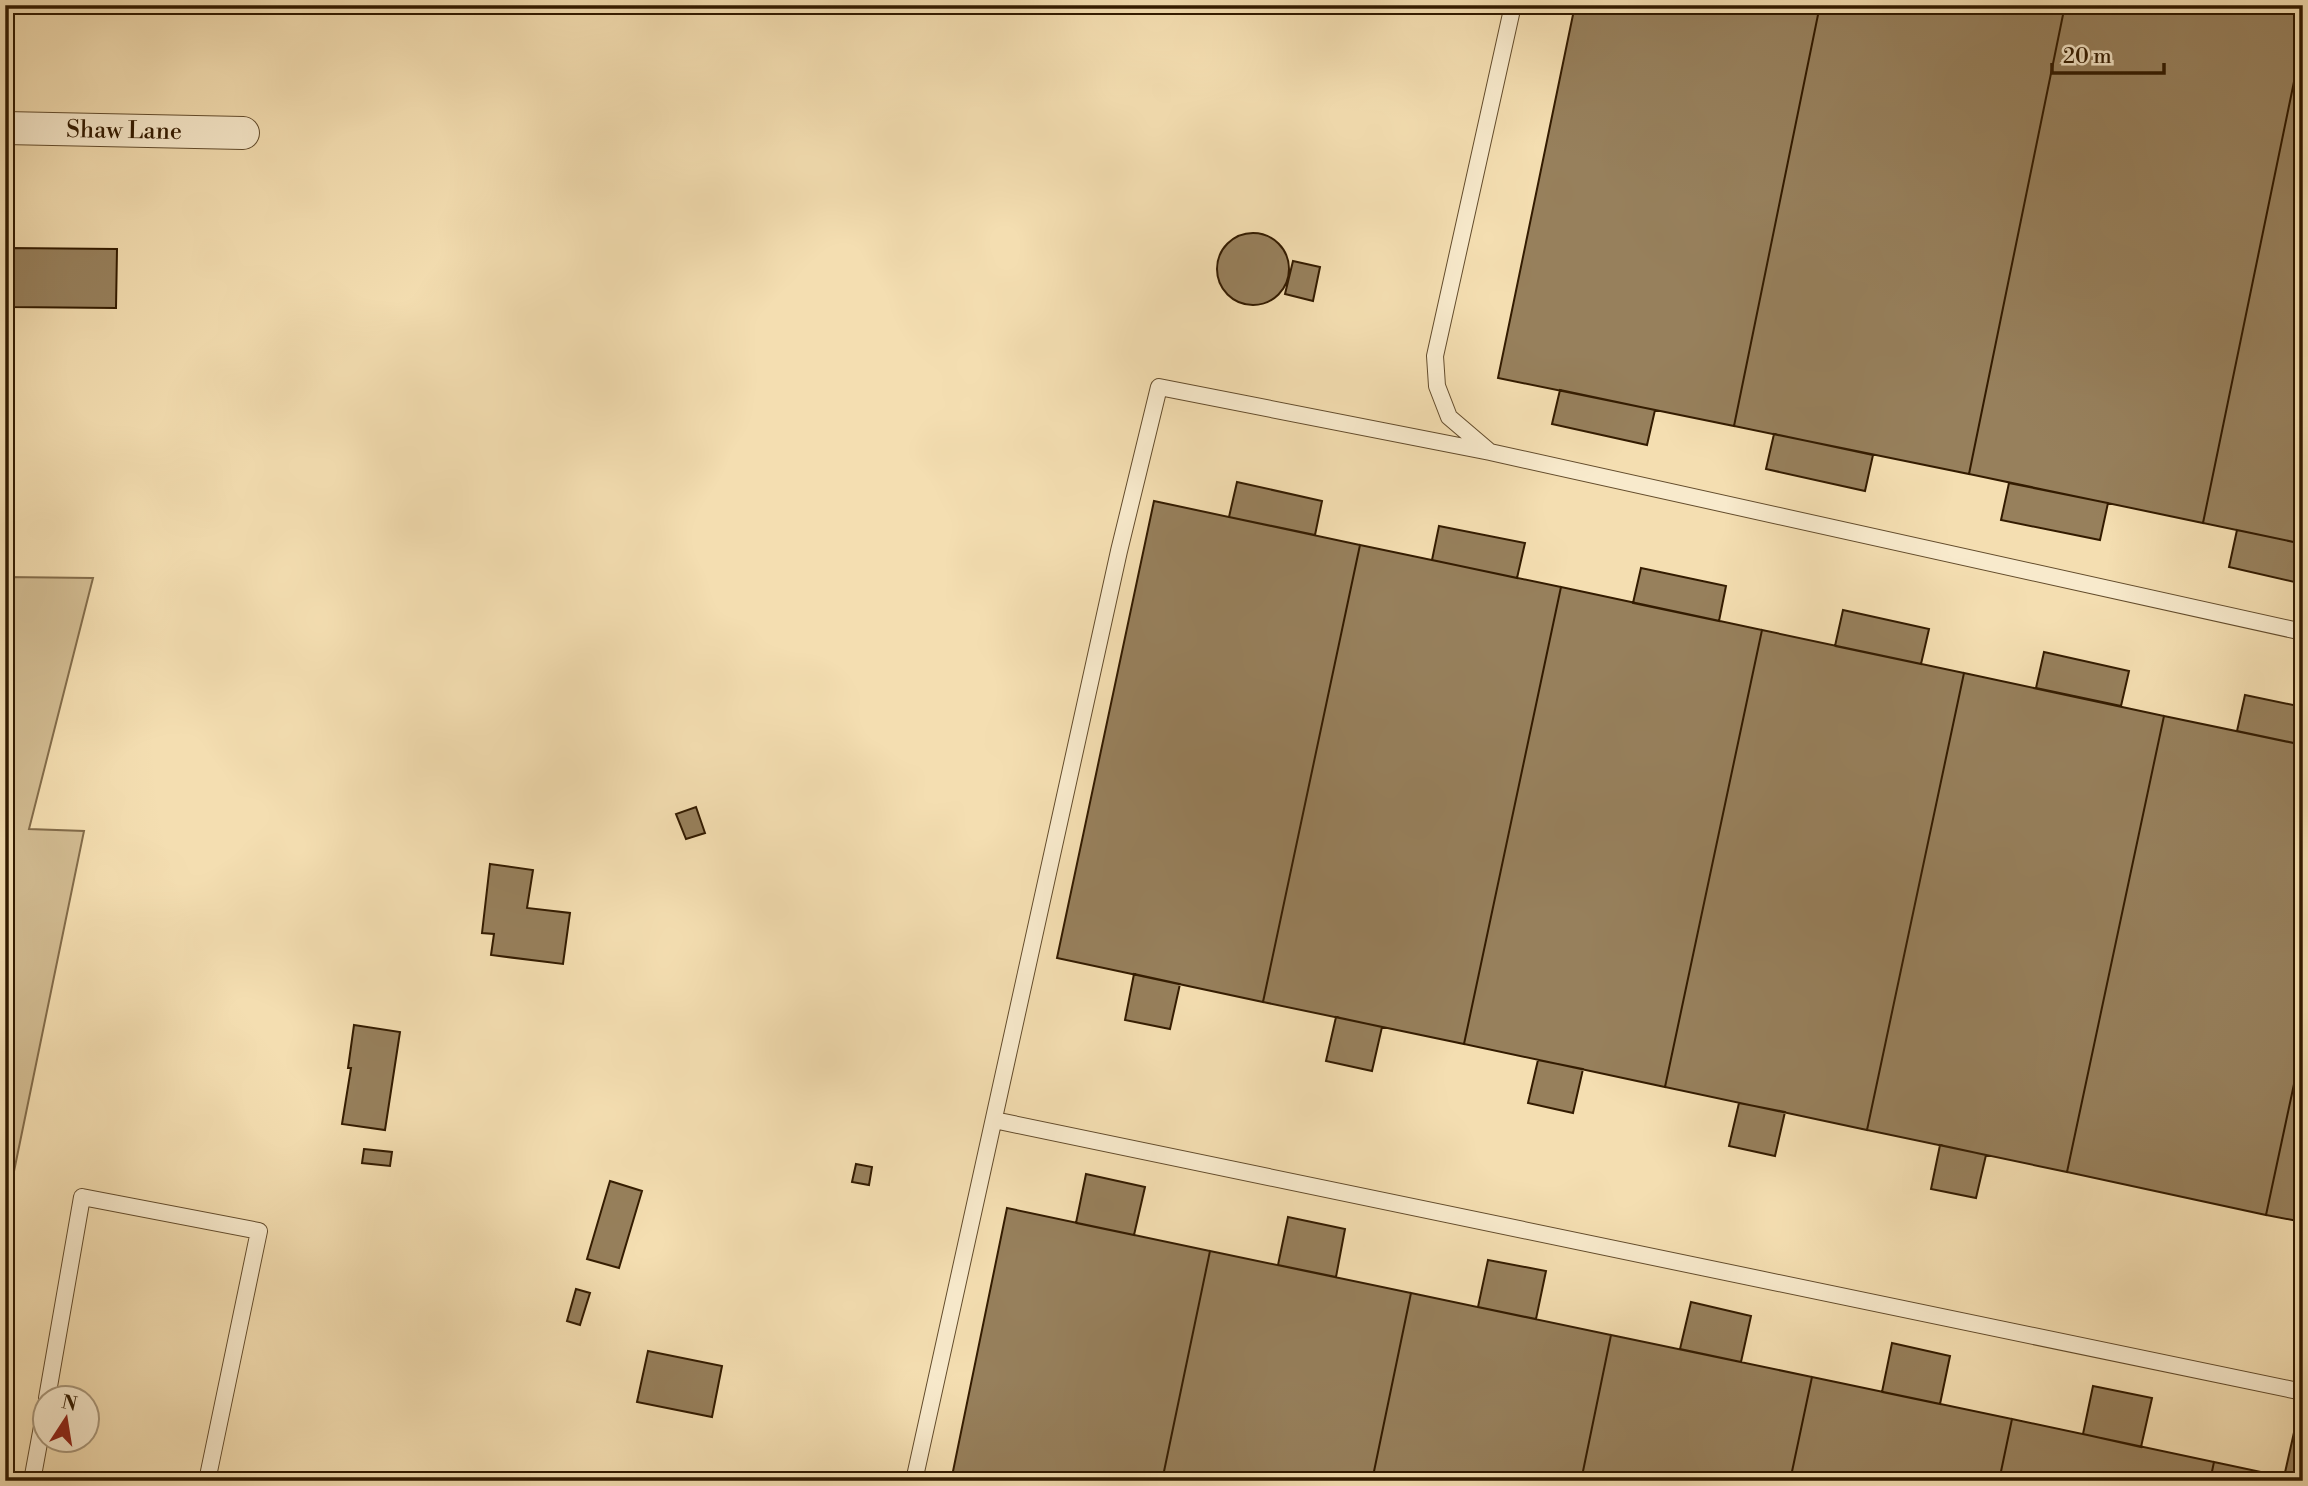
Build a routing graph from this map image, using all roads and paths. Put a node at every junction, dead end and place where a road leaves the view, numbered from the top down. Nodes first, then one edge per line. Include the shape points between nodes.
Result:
1 (1513, 5) edge
2 (5, 128) edge
3 (243, 133) dead end
4 (1490, 452) junction
5 (2303, 632) edge
6 (994, 1120) junction
7 (49, 1384) edge
8 (2303, 1392) edge
9 (37, 1454) edge
10 (32, 1481) edge
11 (207, 1481) edge
12 (914, 1481) edge

1 - 4 lane via 1435,356 1437,386 1449,417
2 - 3 street, Shaw Lane
4 - 5 lane
4 - 6 lane via 1159,387
6 - 8 lane
6 - 12 lane
7 - 11 lane via 82,1197 260,1231
9 - 10 lane

